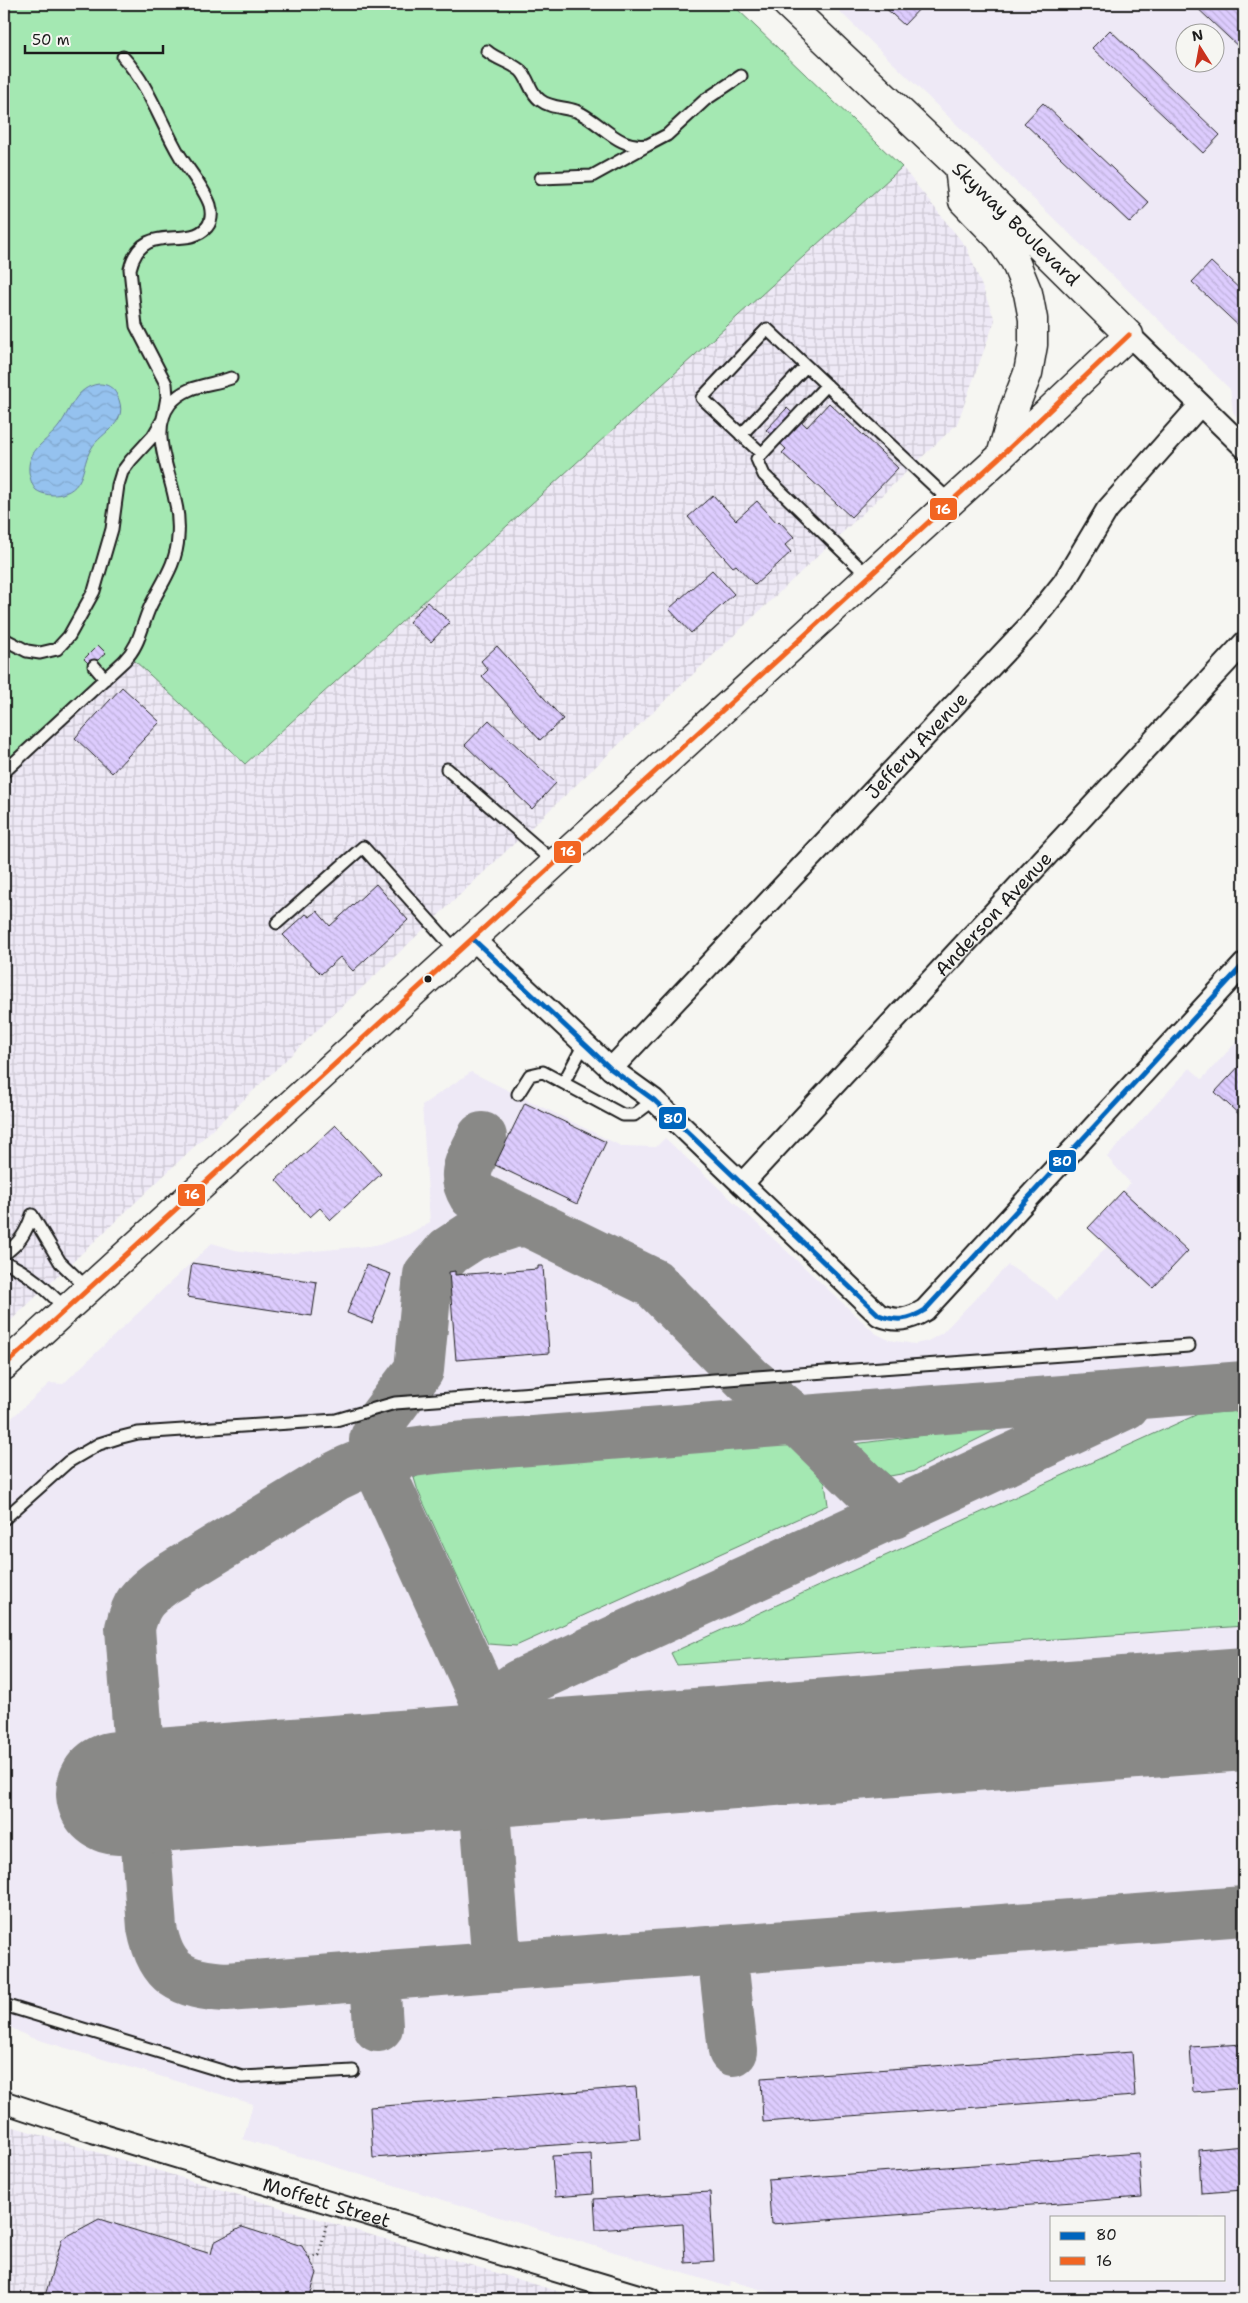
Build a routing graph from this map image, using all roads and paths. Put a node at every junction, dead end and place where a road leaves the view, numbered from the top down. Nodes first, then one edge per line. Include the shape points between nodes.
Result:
1 (786, 4) edge
2 (488, 51) dead end
3 (123, 58) dead end
4 (741, 76) dead end
5 (648, 145) junction
6 (959, 167) junction
7 (541, 178) dead end
8 (1129, 335) junction
9 (806, 366) junction
10 (231, 378) dead end
11 (827, 385) junction
12 (1200, 405) junction
13 (163, 418) junction
14 (741, 435) junction
15 (1244, 447) edge
16 (762, 454) junction
17 (1001, 456) junction
18 (950, 501) junction
19 (868, 576) junction
20 (4, 639) edge
21 (1244, 643) edge
22 (94, 666) dead end
23 (105, 679) junction
24 (447, 769) dead end
25 (4, 772) edge
26 (555, 864) junction
27 (277, 923) dead end
28 (466, 946) junction
29 (1244, 964) edge
30 (584, 1044) junction
31 (611, 1069) junction
32 (564, 1082) junction
33 (518, 1094) dead end
34 (654, 1100) junction
35 (742, 1184) junction
36 (4, 1254) edge
37 (4, 1262) edge
38 (88, 1289) junction
39 (66, 1309) junction
40 (1189, 1346) dead end
41 (4, 1366) edge
42 (4, 1519) edge
43 (4, 2006) edge
44 (353, 2071) dead end
45 (4, 2102) edge
46 (327, 2222) dead end
47 (309, 2258) dead end
48 (650, 2299) edge

1 - 6 main road, Skyway Boulevard
2 - 5 lane via 520,71 533,94 541,101 586,116 622,142
3 - 13 lane via 139,77 207,199 211,213 207,226 198,233 162,238 144,245 134,256 130,269 136,326 166,384
4 - 5 lane via 705,100 667,135
5 - 7 lane via 592,176
6 - 8 main road, Skyway Boulevard
6 - 17 main road via 963,201 1000,239 1015,261 1028,293 1033,319 1028,373
8 - 12 street, Skyway Boulevard
8 - 17 main road
9 - 11 lane
9 - 14 lane
9 - 14 lane via 767,329 708,391 702,398
10 - 13 lane via 181,394 168,407
11 - 16 lane
11 - 18 lane
12 - 15 street, Skyway Boulevard
12 - 31 street, Jeffery Avenue via 1107,510 1064,582 1028,627
13 - 20 lane via 154,436 122,472 112,529 94,591 69,636 57,649 40,653 27,651
13 - 23 lane via 162,441 175,500 178,547 139,641 129,656
14 - 16 lane
16 - 19 lane via 757,459 764,475
17 - 18 main road
18 - 19 main road
19 - 26 main road
21 - 35 street, Anderson Avenue
22 - 23 lane
23 - 25 lane
24 - 26 lane
26 - 28 main road
27 - 28 lane via 363,847
28 - 30 street
28 - 38 main road
29 - 35 street via 925,1310 914,1317 890,1320 879,1315
30 - 31 street
30 - 32 lane
31 - 34 street
32 - 33 lane via 543,1072 535,1073 525,1080
32 - 34 lane via 623,1115 634,1116
34 - 35 street
36 - 38 lane via 19,1242 32,1216 60,1262
37 - 39 lane via 38,1282
38 - 39 main road
39 - 41 main road
40 - 42 lane via 395,1403 336,1420 138,1433 99,1444 68,1462
43 - 44 lane via 242,2077
45 - 48 street, Moffett Street
46 - 47 path via 319,2255

